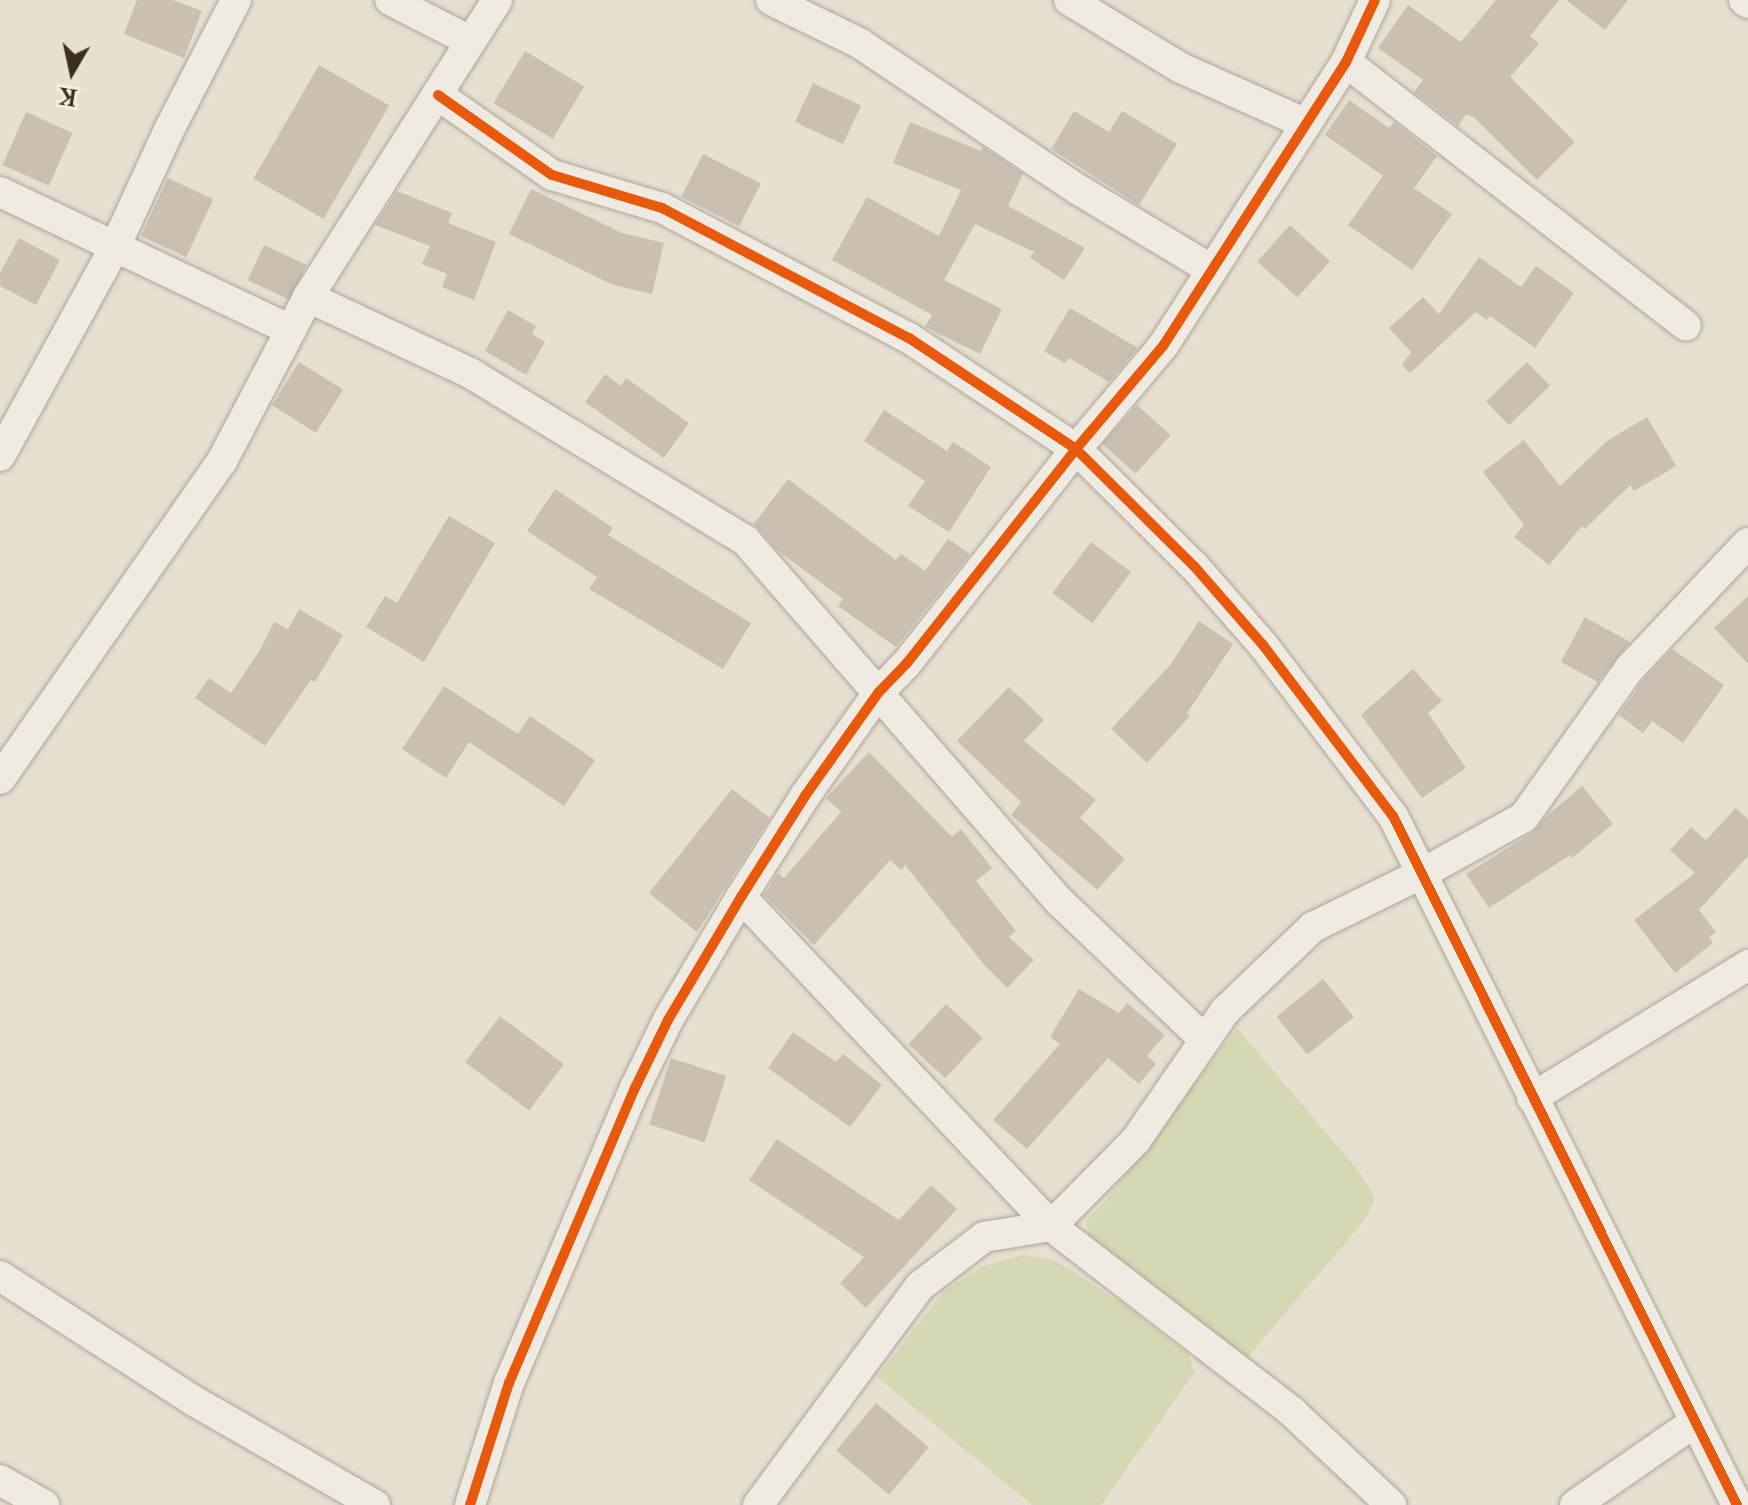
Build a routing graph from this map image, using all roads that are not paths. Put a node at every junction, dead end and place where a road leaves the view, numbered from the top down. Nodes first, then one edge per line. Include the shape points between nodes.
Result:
1 (236, 0) edge
2 (390, 0) edge
3 (497, 0) edge
4 (771, 0) edge
5 (1069, 0) edge
6 (1375, 0) edge
7 (470, 41) junction
8 (1346, 62) junction
9 (438, 95) junction
10 (1306, 124) junction
11 (0, 192) edge
12 (115, 247) junction
13 (1212, 270) junction
14 (308, 297) junction
15 (1686, 326) dead end
16 (291, 330) junction
17 (1076, 449) junction
18 (0, 456) edge
19 (1748, 543) edge
20 (879, 692) junction
21 (1, 776) edge
22 (1421, 874) junction
23 (741, 897) junction
24 (1748, 965) edge
25 (1205, 1040) junction
26 (1532, 1098) junction
27 (1051, 1226) junction
28 (0, 1276) edge
29 (1695, 1422) junction
30 (0, 1480) edge
31 (44, 1505) edge
32 (375, 1505) edge
33 (470, 1505) edge
34 (758, 1505) edge
35 (1391, 1505) edge
36 (1575, 1505) edge
37 (1737, 1505) edge

1 - 12 street
2 - 7 street
3 - 7 street
4 - 13 street via 859,43 1079,190
5 - 10 street via 1181,68
6 - 8 street
7 - 9 street
8 - 10 street
8 - 15 street
9 - 14 street
9 - 17 street via 552,175 662,208 909,338
10 - 13 street
11 - 12 street
12 - 16 street
12 - 18 street
13 - 17 street via 1163,346
14 - 16 street
14 - 20 street via 470,373 745,540
16 - 21 street via 222,461
17 - 20 street
17 - 22 street via 1194,566 1263,645 1393,816
19 - 22 street via 1630,668 1524,817
20 - 23 street
20 - 25 street via 1060,902
22 - 25 street via 1313,927 1225,1011
22 - 26 street
23 - 27 street
23 - 33 street via 668,1020 635,1088 509,1383
24 - 26 street
25 - 27 street via 1136,1140
26 - 29 street
27 - 34 street via 984,1237 920,1286
27 - 35 street via 1290,1410
28 - 32 street via 194,1401
29 - 36 street
29 - 37 street
30 - 31 street

